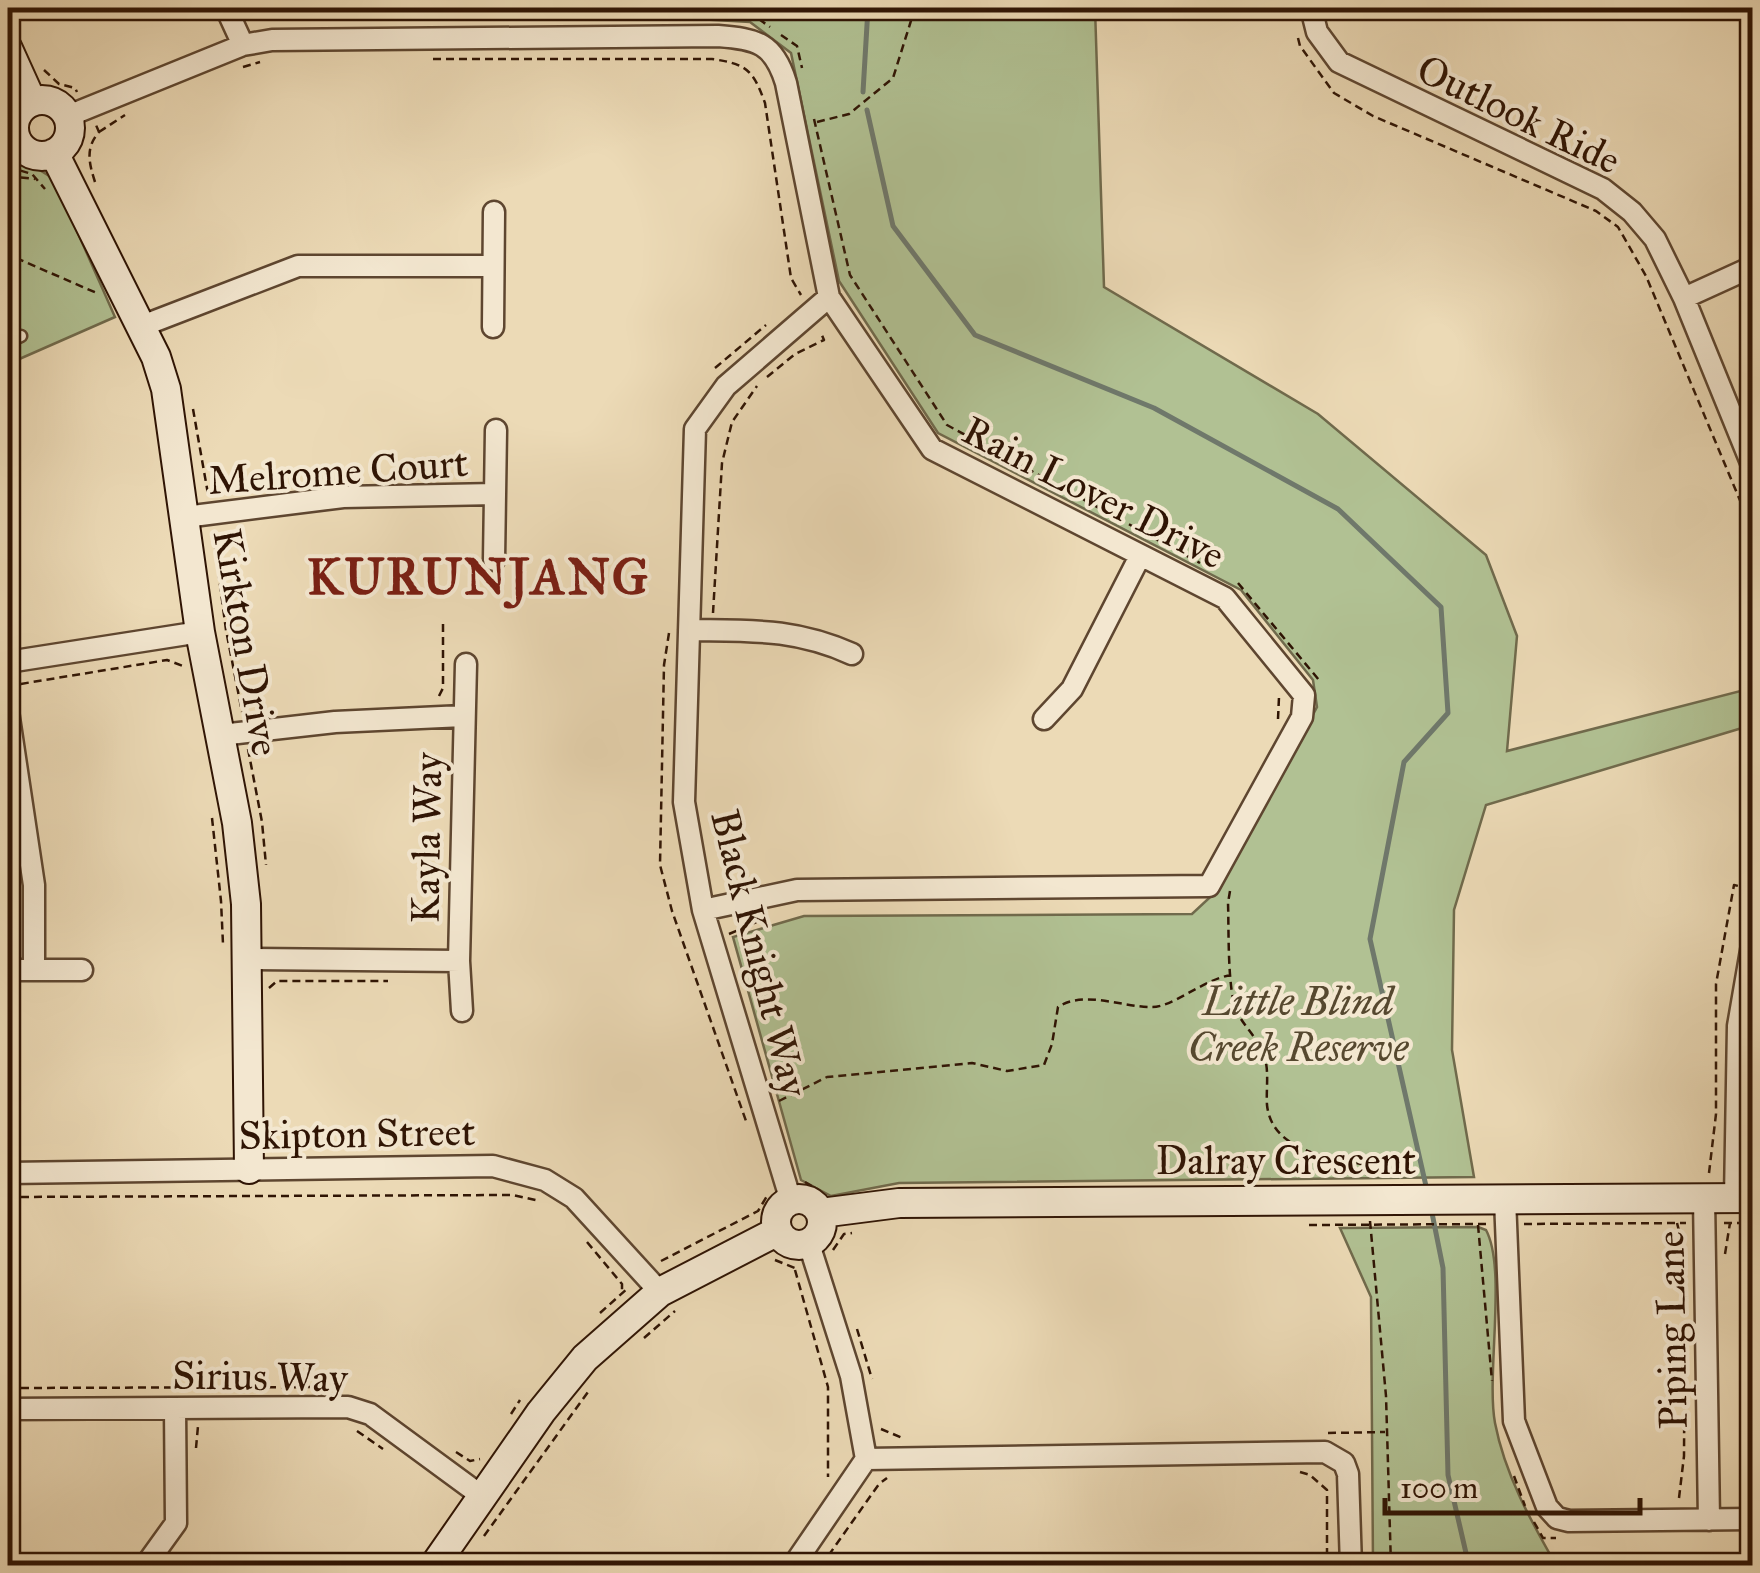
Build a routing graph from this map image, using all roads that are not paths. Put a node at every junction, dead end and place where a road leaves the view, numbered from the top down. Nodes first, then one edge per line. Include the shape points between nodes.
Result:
1 (226, 8) edge
2 (1311, 8) edge
3 (243, 45) junction
4 (8, 48) edge
5 (32, 102) junction
6 (68, 116) junction
7 (12, 141) edge
8 (54, 153) junction
9 (494, 212) dead end
10 (492, 266) junction
11 (1752, 267) edge
12 (830, 297) junction
13 (1684, 298) junction
14 (142, 326) junction
15 (494, 327) dead end
16 (21, 336) dead end
17 (8, 342) edge
18 (496, 430) dead end
19 (1752, 466) edge
20 (495, 494) junction
21 (185, 518) junction
22 (1140, 556) junction
23 (494, 560) dead end
24 (689, 630) junction
25 (188, 634) junction
26 (852, 654) dead end
27 (8, 662) edge
28 (466, 664) dead end
29 (8, 712) edge
30 (464, 716) junction
31 (1044, 719) dead end
32 (221, 735) junction
33 (711, 907) junction
34 (1752, 945) edge
35 (235, 958) junction
36 (460, 962) junction
37 (34, 968) junction
38 (82, 970) dead end
39 (10, 975) edge
40 (462, 1011) dead end
41 (10, 1167) edge
42 (249, 1170) junction
43 (788, 1193) junction
44 (1744, 1198) edge
45 (822, 1203) junction
46 (1704, 1211) junction
47 (1491, 1212) junction
48 (775, 1245) junction
49 (806, 1258) junction
50 (660, 1292) junction
51 (8, 1408) edge
52 (175, 1415) junction
53 (866, 1459) junction
54 (474, 1490) junction
55 (1709, 1512) junction
56 (1752, 1520) edge
57 (146, 1566) edge
58 (434, 1566) edge
59 (793, 1566) edge
60 (1351, 1566) edge

1 - 3 street
2 - 13 street, Outlook Ride via 1317,32 1340,62 1603,189 1656,239
3 - 6 street
3 - 12 street, Rain Lover Drive via 718,36 768,47 786,83
4 - 5 street
5 - 6 street via 49,100
5 - 7 street via 16,117
6 - 8 street via 67,142
7 - 8 street via 32,154
8 - 14 street, Kirkton Drive
9 - 10 street
10 - 14 street via 298,266
10 - 15 street
11 - 13 street
12 - 22 street, Rain Lover Drive via 932,448
12 - 24 street, Black Knight Way via 726,386 695,429
13 - 19 street, Outlook Ride
14 - 21 street, Kirkton Drive via 166,389
16 - 17 lane
18 - 20 street, Melrome Court
20 - 21 street, Melrome Court via 343,497
20 - 23 street, Melrome Court
21 - 25 street, Kirkton Drive
22 - 31 street via 1072,689
22 - 33 street, Rain Lover Drive via 1225,598 1304,695 1302,717 1209,886 797,890
24 - 26 street via 810,637
24 - 33 street, Black Knight Way via 684,802
25 - 27 street
25 - 32 street, Kirkton Drive
28 - 30 street, Kayla Way
29 - 37 street via 34,885
30 - 32 street, Kayla Way
30 - 36 street, Kayla Way
32 - 35 street, Kirkton Drive via 246,904
33 - 43 street, Black Knight Way
34 - 44 street via 1738,1026
35 - 36 street, Kayla Way
35 - 42 street, Kirkton Drive
36 - 40 street, Kayla Way
37 - 38 street
37 - 39 street
41 - 42 street, Skipton Street
42 - 50 street, Skipton Street via 493,1166 545,1180 574,1198
43 - 45 street
43 - 48 street via 776,1217
44 - 46 street, Dalray Crescent
45 - 47 street, Dalray Crescent
45 - 49 street via 822,1228
46 - 47 street, Dalray Crescent
46 - 55 street, Piping Lane
47 - 55 street via 1514,1421 1547,1507 1569,1522
48 - 49 street via 794,1246
48 - 50 street
49 - 53 street via 851,1376
50 - 54 street via 585,1358
51 - 52 street, Sirius Way
52 - 54 street, Sirius Way via 348,1407 370,1414
52 - 57 street via 176,1523
53 - 59 street
53 - 60 street via 1325,1452 1344,1463 1348,1474
54 - 58 street
55 - 56 street

